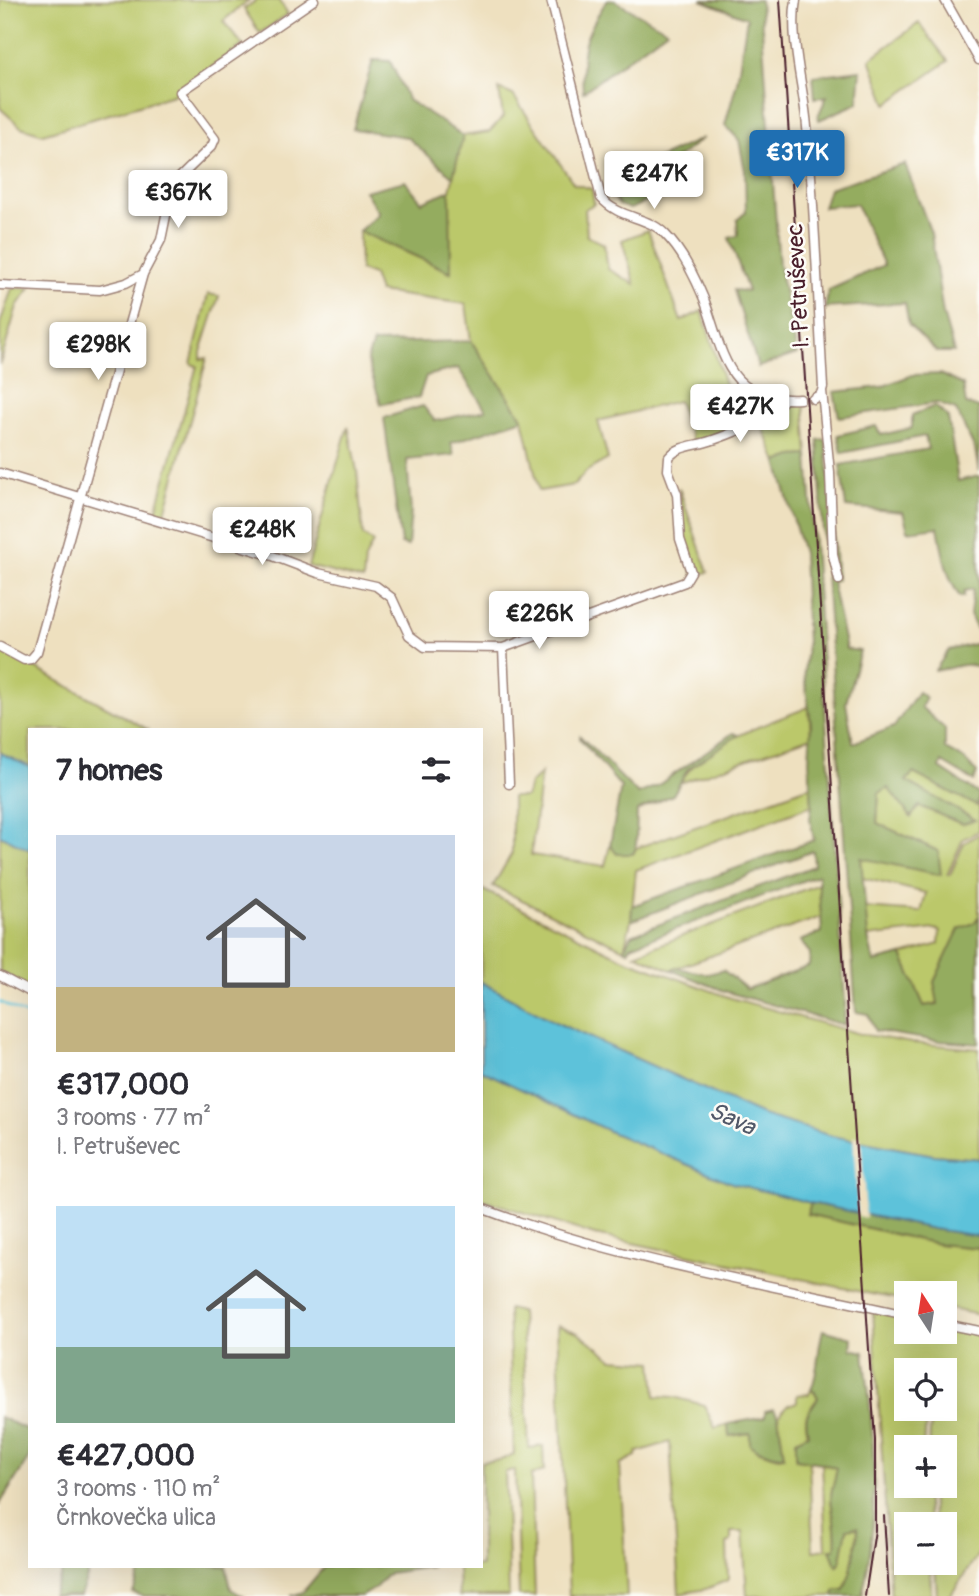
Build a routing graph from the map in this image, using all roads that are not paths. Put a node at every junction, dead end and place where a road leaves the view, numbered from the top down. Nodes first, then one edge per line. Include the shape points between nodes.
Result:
1 (314, 0) edge
2 (551, 0) edge
3 (796, 0) edge
4 (945, 0) edge
5 (979, 60) edge
6 (143, 274) junction
7 (0, 285) edge
8 (822, 391) junction
9 (813, 399) dead end
10 (800, 400) dead end
11 (783, 401) junction
12 (0, 473) edge
13 (82, 498) junction
14 (839, 580) dead end
15 (0, 647) edge
16 (503, 648) junction
17 (509, 784) dead end
18 (0, 976) edge
19 (28, 991) edge
20 (483, 1209) edge
21 (894, 1312) edge
22 (957, 1326) edge
23 (979, 1331) edge

1 - 6 street via 180,92 215,139 176,181 161,240
2 - 11 street via 601,198 610,209 665,233 696,282 730,372 752,392
3 - 8 street, I. Petruševec via 793,21 810,156
4 - 5 street
6 - 7 street via 100,289
6 - 13 street
8 - 9 street
8 - 14 street, I. Petruševec via 833,555
10 - 11 street
11 - 16 street via 765,416 668,457 667,470 677,494 680,539 691,572 685,582
12 - 13 street
13 - 15 street via 37,652 24,660
13 - 16 street via 273,555 318,573 376,586 392,598 410,635 425,648
16 - 17 street
18 - 19 street
20 - 21 street via 624,1253
22 - 23 street

